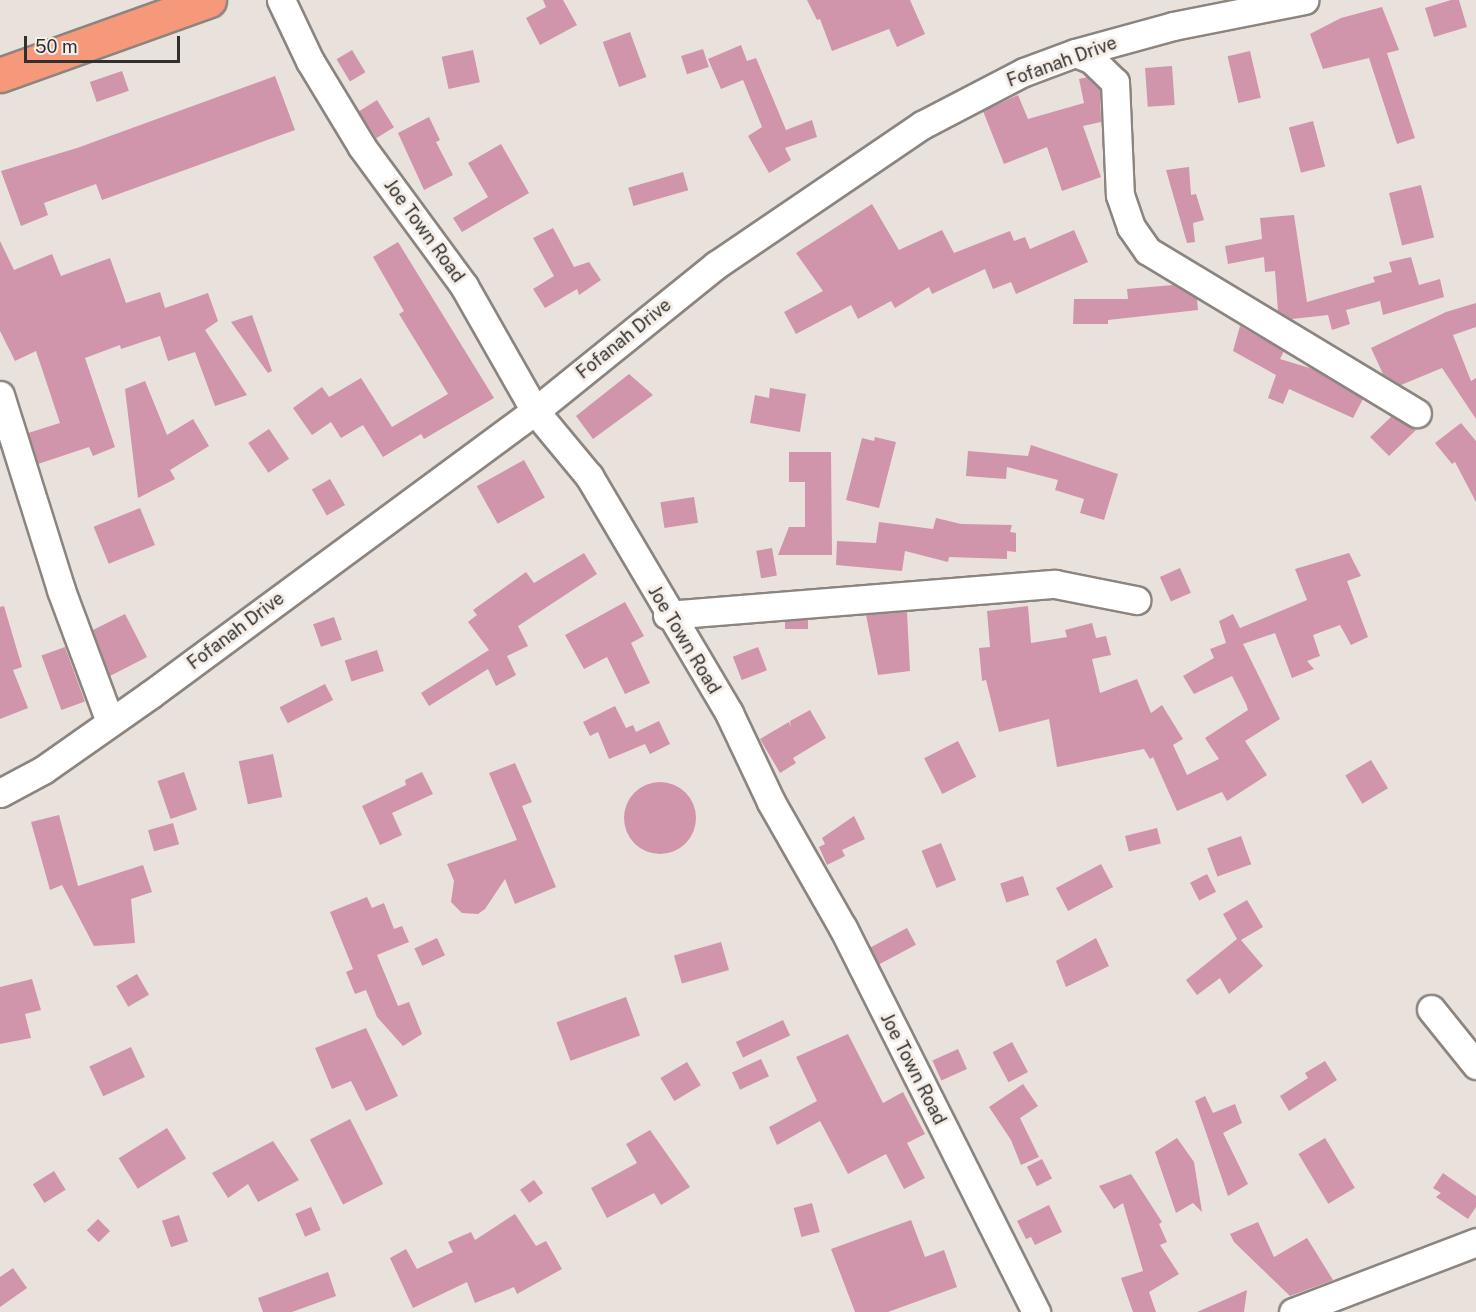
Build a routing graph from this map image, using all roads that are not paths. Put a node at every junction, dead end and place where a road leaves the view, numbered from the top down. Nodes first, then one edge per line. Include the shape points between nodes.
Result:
1 (152, 0) edge
2 (209, 0) edge
3 (281, 0) edge
4 (1304, 0) edge
5 (1076, 53) junction
6 (0, 55) edge
7 (0, 75) edge
8 (0, 395) edge
9 (535, 411) junction
10 (1417, 413) dead end
11 (1136, 600) dead end
12 (667, 615) junction
13 (110, 722) junction
14 (0, 793) edge
15 (1431, 1010) dead end
16 (1476, 1065) edge
17 (1476, 1242) edge
18 (1036, 1312) edge
19 (1293, 1312) edge

1 - 6 highway
2 - 7 highway
3 - 9 street, Joe Town Road via 310,61 357,137 464,286
4 - 5 street, Fofanah Drive via 1173,26
5 - 9 street, Fofanah Drive via 1024,72 921,125 716,265
5 - 10 street via 1091,59 1115,82 1120,195 1131,226 1148,251
8 - 13 street via 61,590
9 - 12 street, Joe Town Road via 589,476
9 - 13 street, Fofanah Drive
11 - 12 street via 1055,584
12 - 18 street, Joe Town Road via 729,713 771,802 843,928
13 - 14 street, Fofanah Drive via 42,770
15 - 16 street
17 - 19 street

